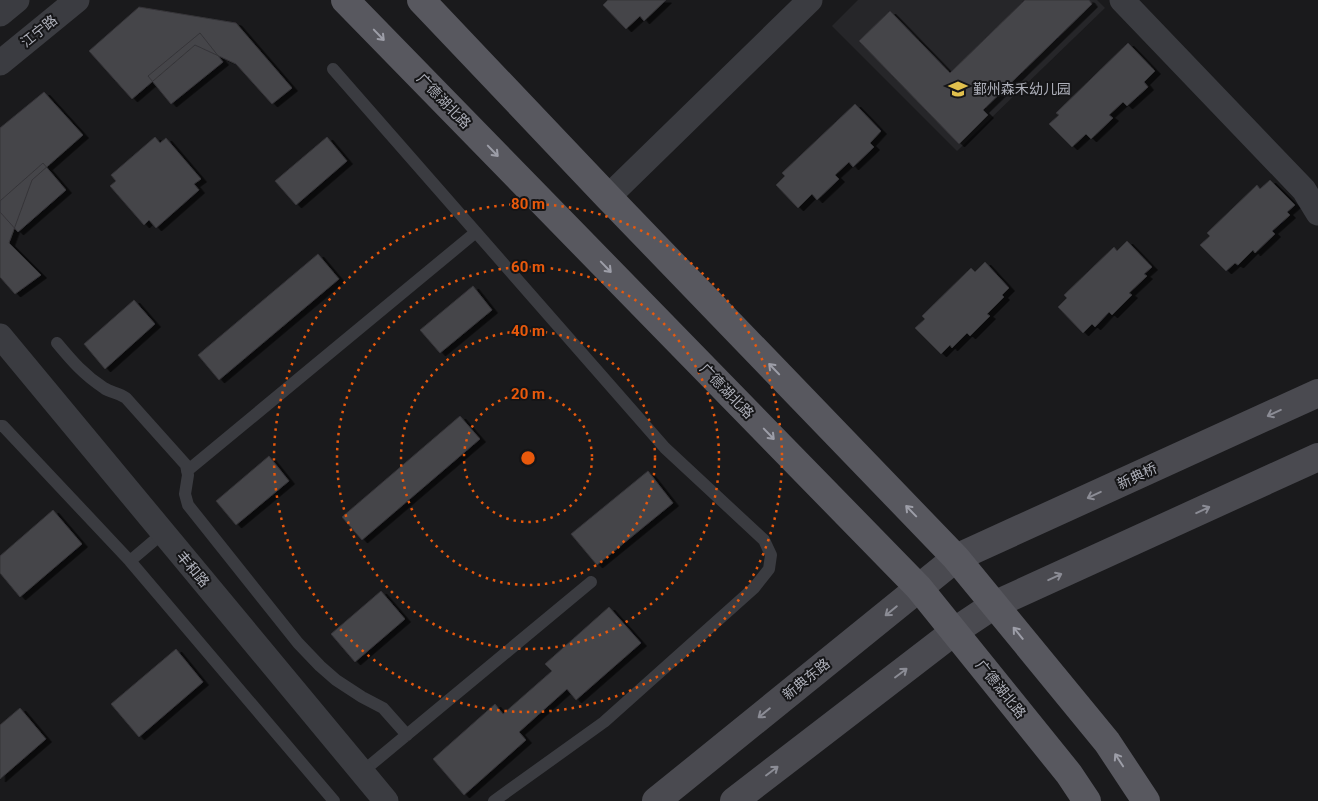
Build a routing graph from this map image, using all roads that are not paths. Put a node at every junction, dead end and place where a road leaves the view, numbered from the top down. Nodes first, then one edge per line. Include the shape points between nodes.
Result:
1 (17, 0) edge
2 (77, 0) edge
3 (345, 0) edge
4 (421, 0) edge
5 (810, 0) edge
6 (1122, 0) edge
7 (0, 14) edge
8 (0, 63) edge
9 (334, 69) dead end
10 (608, 197) junction
11 (1318, 213) edge
12 (476, 232) junction
13 (0, 336) edge
14 (57, 343) dead end
15 (1318, 393) edge
16 (0, 426) edge
17 (1318, 457) edge
18 (187, 470) junction
19 (163, 533) junction
20 (956, 558) junction
21 (130, 561) junction
22 (591, 582) dead end
23 (919, 588) junction
24 (994, 605) junction
25 (955, 632) junction
26 (407, 735) junction
27 (362, 772) junction
28 (334, 801) edge
29 (386, 801) edge
30 (494, 801) edge
31 (656, 801) edge
32 (734, 801) edge
33 (1087, 801) edge
34 (1146, 801) edge

1 - 7 street
2 - 8 street, 江宁路
3 -> 23 main road, 广德湖北路
4 - 10 main road
5 - 10 street
6 - 11 street via 1304,190
9 - 12 lane
20 -> 10 main road
12 - 18 lane
12 - 30 lane via 666,448 764,540 771,555 769,569 754,588 604,722
13 - 19 street, 丰和路
14 - 18 lane via 82,372 106,390 126,398 186,464
15 -> 20 main road, 新典桥
16 - 21 lane
24 -> 17 main road
18 - 26 lane via 185,494 188,505 298,643 336,680 382,708
19 - 21 lane
19 - 27 street, 丰和路
20 - 23 main road, 新典东路
20 - 24 main road
21 - 28 lane
22 - 26 lane
23 - 25 main road, 广德湖北路
23 -> 31 main road, 新典东路
24 - 25 main road
34 -> 24 main road via 1107,742
32 -> 25 main road
25 - 33 main road, 广德湖北路
26 - 27 lane
27 - 29 street, 丰和路

